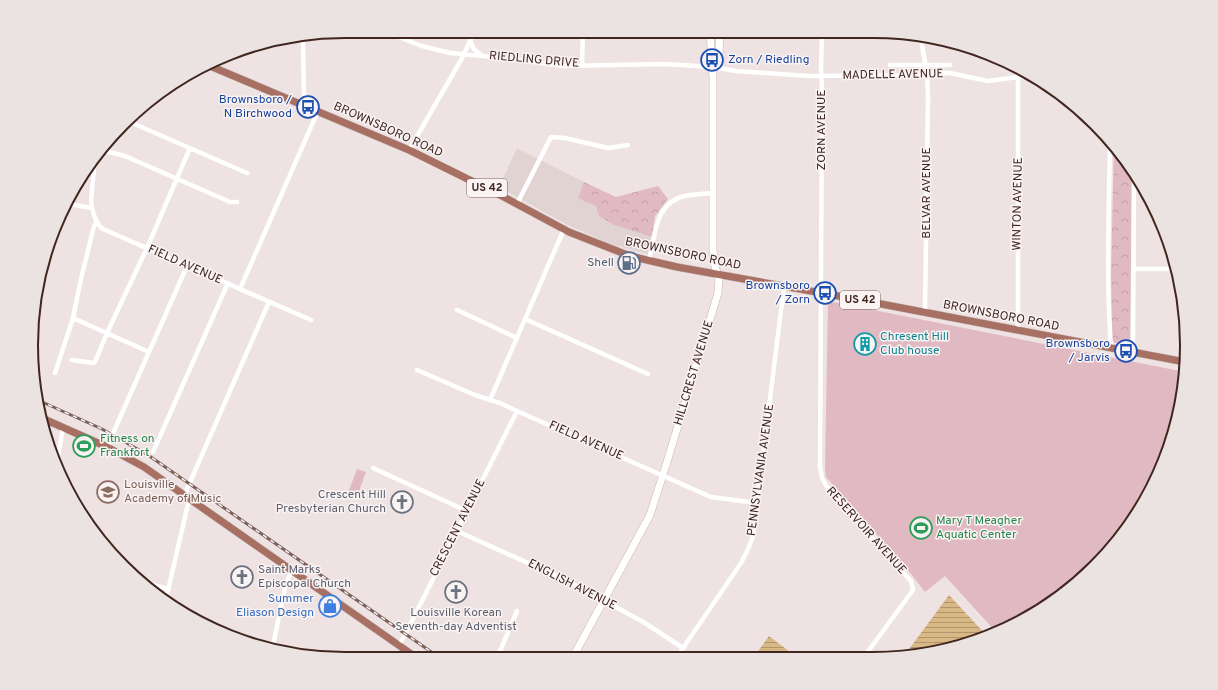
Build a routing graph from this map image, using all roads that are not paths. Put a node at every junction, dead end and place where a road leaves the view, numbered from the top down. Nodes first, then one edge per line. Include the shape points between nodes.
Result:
1 (401, 38) edge
2 (472, 38) edge
3 (583, 38) edge
4 (711, 38) edge
5 (720, 38) edge
6 (822, 38) edge
7 (303, 41) edge
8 (470, 41) junction
9 (922, 42) edge
10 (464, 53) junction
11 (481, 55) junction
12 (582, 65) junction
13 (890, 65) dead end
14 (925, 65) junction
15 (950, 65) dead end
16 (713, 67) junction
17 (214, 68) edge
18 (927, 74) junction
19 (822, 76) junction
20 (1018, 77) junction
21 (1022, 77) edge
22 (302, 105) junction
23 (318, 111) junction
24 (133, 123) edge
25 (628, 145) dead end
26 (190, 148) junction
27 (408, 150) junction
28 (1110, 150) edge
29 (106, 152) edge
30 (94, 168) edge
31 (247, 173) dead end
32 (177, 179) junction
33 (1134, 184) edge
34 (713, 193) junction
35 (237, 202) dead end
36 (517, 204) junction
37 (72, 205) edge
38 (92, 208) junction
39 (97, 222) junction
40 (564, 230) junction
41 (147, 248) junction
42 (649, 260) junction
43 (187, 266) junction
44 (1134, 269) junction
45 (1171, 269) edge
46 (717, 274) junction
47 (228, 283) junction
48 (784, 286) junction
49 (240, 289) junction
50 (821, 293) junction
51 (269, 302) junction
52 (457, 310) dead end
53 (925, 312) junction
54 (73, 318) junction
55 (525, 319) junction
56 (311, 320) dead end
57 (1018, 330) junction
58 (106, 333) junction
59 (517, 338) junction
60 (1111, 348) junction
61 (149, 352) junction
62 (1133, 352) junction
63 (72, 360) dead end
64 (1179, 361) edge
65 (417, 370) dead end
66 (55, 373) dead end
67 (648, 374) dead end
68 (490, 400) junction
69 (517, 411) junction
70 (47, 421) edge
71 (63, 428) junction
72 (107, 447) junction
73 (153, 452) dead end
74 (58, 455) edge
75 (373, 468) dead end
76 (663, 475) junction
77 (187, 497) junction
78 (757, 503) junction
79 (467, 511) junction
80 (457, 531) junction
81 (292, 570) junction
82 (154, 585) edge
83 (169, 589) junction
84 (167, 595) edge
85 (604, 600) junction
86 (517, 611) dead end
87 (273, 644) edge
88 (399, 645) junction
89 (683, 648) junction
90 (408, 652) edge
91 (500, 652) edge
92 (576, 652) edge
93 (680, 652) edge
94 (867, 652) edge

1 - 10 street, RIEDLING DRIVE via 430,49
2 - 8 street
3 - 12 street
4 - 16 main road
5 - 16 main road via 719,55
6 - 19 street
7 - 22 street
8 - 10 street
8 - 11 street
9 - 14 street, BELVAR AVENUE
10 - 11 street, RIEDLING DRIVE
10 - 27 street
11 - 12 street, RIEDLING DRIVE via 563,66
12 - 16 street, RIEDLING DRIVE via 664,64
13 - 14 street
14 - 15 street
14 - 18 street, BELVAR AVENUE
16 - 19 street, ZORN AVENUE via 736,71
16 - 34 main road, HILLCREST AVENUE
17 - 22 main road, BROWNSBORO ROAD / US 42
18 - 19 street, MADELLE AVENUE
18 - 20 street, MADELLE AVENUE via 950,73 988,81
18 - 53 street, BELVAR AVENUE
19 - 50 street, ZORN AVENUE
20 - 21 street, MADELLE AVENUE
20 - 57 street, WINTON AVENUE
22 - 23 main road, BROWNSBORO ROAD / US 42
23 - 27 main road, BROWNSBORO ROAD / US 42
23 - 49 street
24 - 26 street
25 - 36 street via 608,148 551,137
26 - 31 street
26 - 32 street
27 - 36 main road, BROWNSBORO ROAD / US 42
28 - 60 street via 1108,283
29 - 32 street via 125,156
30 - 38 street
32 - 35 street via 230,202
32 - 41 street
33 - 44 street
34 - 42 street via 683,196 668,204 658,222
34 - 46 main road, HILLCREST AVENUE via 712,249
36 - 40 main road, BROWNSBORO ROAD / US 42
37 - 38 street
38 - 39 street
39 - 41 street, FIELD AVENUE via 103,229
39 - 54 street via 94,224 88,248
40 - 42 main road, BROWNSBORO ROAD / US 42 via 618,252
40 - 55 street
41 - 43 street, FIELD AVENUE
41 - 58 street
42 - 46 main road, BROWNSBORO ROAD / US 42
43 - 47 street, FIELD AVENUE
43 - 61 street
44 - 45 street
44 - 62 street
46 - 48 main road, BROWNSBORO ROAD / US 42
46 - 76 main road, HILLCREST AVENUE via 718,293
47 - 49 street, FIELD AVENUE
47 - 73 street
48 - 50 main road, BROWNSBORO ROAD / US 42
48 - 78 street, PENNSYLVANIA AVENUE
49 - 51 street, FIELD AVENUE
50 - 53 main road, BROWNSBORO ROAD / US 42
50 - 94 street, RESERVOIR AVENUE via 822,478 827,487 910,580 913,590
51 - 56 street, FIELD AVENUE
51 - 77 street via 187,489
52 - 59 street
53 - 57 main road, BROWNSBORO ROAD / US 42
54 - 58 street
54 - 66 street
55 - 59 street
55 - 67 street
57 - 60 main road, BROWNSBORO ROAD / US 42
58 - 61 street
58 - 63 street via 95,362
59 - 68 street
60 - 62 main road, BROWNSBORO ROAD / US 42
61 - 72 street
62 - 64 main road, BROWNSBORO ROAD / US 42
65 - 68 street, FIELD AVENUE
68 - 69 street, FIELD AVENUE
69 - 76 street, FIELD AVENUE
69 - 79 street, CRESCENT AVENUE
70 - 71 main road
71 - 72 main road
71 - 74 street
72 - 77 main road via 144,467
75 - 79 street
76 - 78 street, FIELD AVENUE via 711,497
76 - 85 main road, HILLCREST AVENUE via 650,515
77 - 81 main road
77 - 83 street via 188,504
78 - 89 street, PENNSYLVANIA AVENUE via 753,536 745,556
79 - 80 street, CRESCENT AVENUE
80 - 85 street, ENGLISH AVENUE via 557,575
80 - 88 street, CRESCENT AVENUE
81 - 87 street via 286,583
81 - 88 main road
82 - 83 street
83 - 84 street
85 - 89 street, ENGLISH AVENUE via 645,622
85 - 92 main road, HILLCREST AVENUE
86 - 91 street
88 - 90 main road
89 - 93 street, PENNSYLVANIA AVENUE

